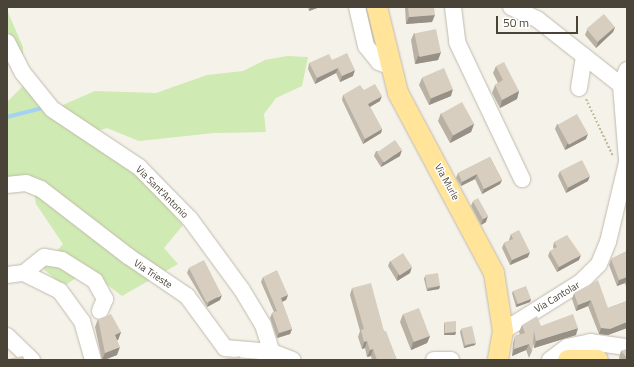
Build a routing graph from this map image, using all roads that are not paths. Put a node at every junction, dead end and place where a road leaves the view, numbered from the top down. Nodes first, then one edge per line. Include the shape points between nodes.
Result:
1 (357, 7) edge
2 (377, 7) edge
3 (454, 7) edge
4 (511, 7) edge
5 (7, 42) edge
6 (584, 56) junction
7 (389, 66) junction
8 (627, 70) edge
9 (624, 86) edge
10 (579, 88) road end
11 (626, 165) edge
12 (522, 179) dead end
13 (7, 184) edge
14 (24, 273) junction
15 (7, 275) edge
16 (100, 311) dead end
17 (503, 331) junction
18 (7, 336) edge
19 (627, 347) edge
20 (272, 352) junction
21 (32, 360) edge
22 (94, 360) edge
23 (293, 360) edge
24 (434, 360) edge
25 (451, 360) edge
26 (498, 360) edge
27 (550, 360) edge
28 (568, 360) edge
29 (598, 360) edge

1 - 7 street via 366,46 379,62
2 - 7 main road, Via Murle
3 - 12 street via 457,42
4 - 6 street via 537,19
5 - 20 street, Via Sant'Antonio via 23,73 52,109 139,166 190,219 242,290 263,325
6 - 9 street
6 - 10 street
7 - 17 main road, Via Murle via 398,93 494,273
8 - 9 street, Via Cantolar
9 - 11 street, Via Cantolar
11 - 17 street, Via Cantolar via 608,242 599,264 581,282
13 - 20 street, Via Trieste via 26,184 41,189 128,256 187,296 225,348
14 - 15 street
14 - 16 street via 44,257 62,260 95,281 105,299
14 - 22 street via 60,291 82,321
17 - 26 main road, Via Murle
18 - 21 street
19 - 27 street via 590,342 567,347
20 - 23 street, Via Trieste
24 - 25 street
28 - 29 main road

